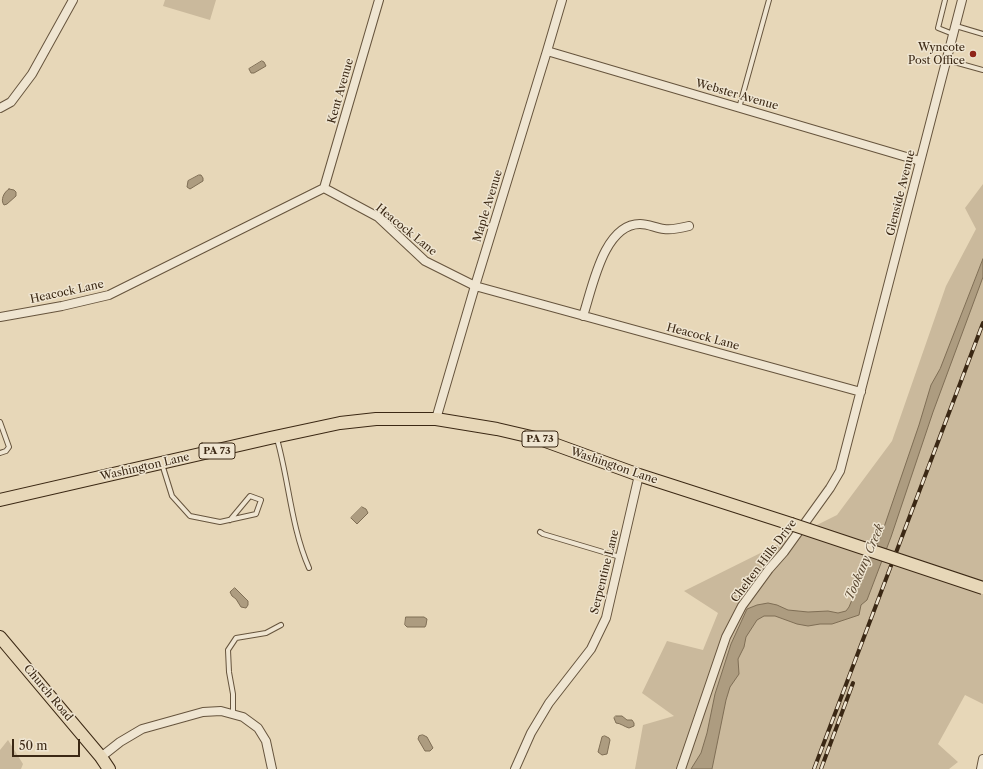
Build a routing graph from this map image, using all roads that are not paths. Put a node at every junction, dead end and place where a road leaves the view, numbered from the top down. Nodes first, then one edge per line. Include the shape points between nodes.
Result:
1 (73, 0) edge
2 (379, 0) edge
3 (562, 0) edge
4 (769, 0) edge
5 (945, 0) edge
6 (962, 0) edge
7 (955, 30) junction
8 (983, 34) edge
9 (547, 51) junction
10 (946, 60) junction
11 (983, 70) edge
12 (0, 108) edge
13 (739, 108) junction
14 (920, 161) junction
15 (324, 188) junction
16 (689, 226) dead end
17 (475, 286) junction
18 (583, 316) junction
19 (0, 317) edge
20 (861, 392) junction
21 (436, 419) junction
22 (0, 422) edge
23 (277, 436) junction
24 (0, 453) edge
25 (162, 464) junction
26 (639, 475) junction
27 (0, 500) edge
28 (230, 520) junction
29 (540, 532) dead end
30 (620, 557) junction
31 (309, 568) dead end
32 (983, 588) edge
33 (281, 625) dead end
34 (0, 637) edge
35 (232, 714) junction
36 (101, 757) junction
37 (983, 758) edge
38 (109, 769) edge
39 (272, 769) edge
40 (515, 769) edge
41 (681, 769) edge
42 (981, 769) edge

1 - 12 street via 32,74 11,102
2 - 15 street, Kent Avenue
3 - 9 street, Maple Avenue
4 - 13 lane
5 - 7 lane via 938,28
6 - 7 street, Glenside Avenue
7 - 8 lane
7 - 10 street, Glenside Avenue
9 - 13 street, Webster Avenue
9 - 17 street, Maple Avenue
10 - 11 lane
10 - 14 street, Glenside Avenue
13 - 14 street, Webster Avenue
14 - 20 street, Glenside Avenue
15 - 17 street, Heacock Lane via 378,217 425,261
15 - 19 street, Heacock Lane via 109,294 62,306
16 - 18 street via 666,230 639,224 630,226 620,233 610,242 602,258
17 - 18 street, Heacock Lane
17 - 21 street, Maple Avenue
18 - 20 street, Heacock Lane
20 - 41 street, Chelten Hills Drive via 840,471 834,482 784,552 751,592 726,637
21 - 23 main road, Washington Lane / PA 73 via 376,419
21 - 26 main road, Washington Lane / PA 73 via 540,439
22 - 24 lane via 9,446 6,451
23 - 25 main road, Washington Lane / PA 73
23 - 31 lane via 301,550
25 - 27 main road, Washington Lane / PA 73
25 - 28 lane via 172,496 190,516 220,522
26 - 30 street, Serpentine Lane
26 - 32 main road, Washington Lane / PA 73, bridge
28 - 28 lane via 256,514 261,500 250,496
29 - 30 lane
30 - 40 street, Serpentine Lane via 606,618 591,649 549,703 531,733
33 - 35 lane via 266,633 236,638 228,650 233,694
34 - 36 main road, Church Road
35 - 36 street via 221,711 204,712 142,729
35 - 39 street via 243,717 258,728 266,741
36 - 38 main road, Church Road
37 - 42 street

